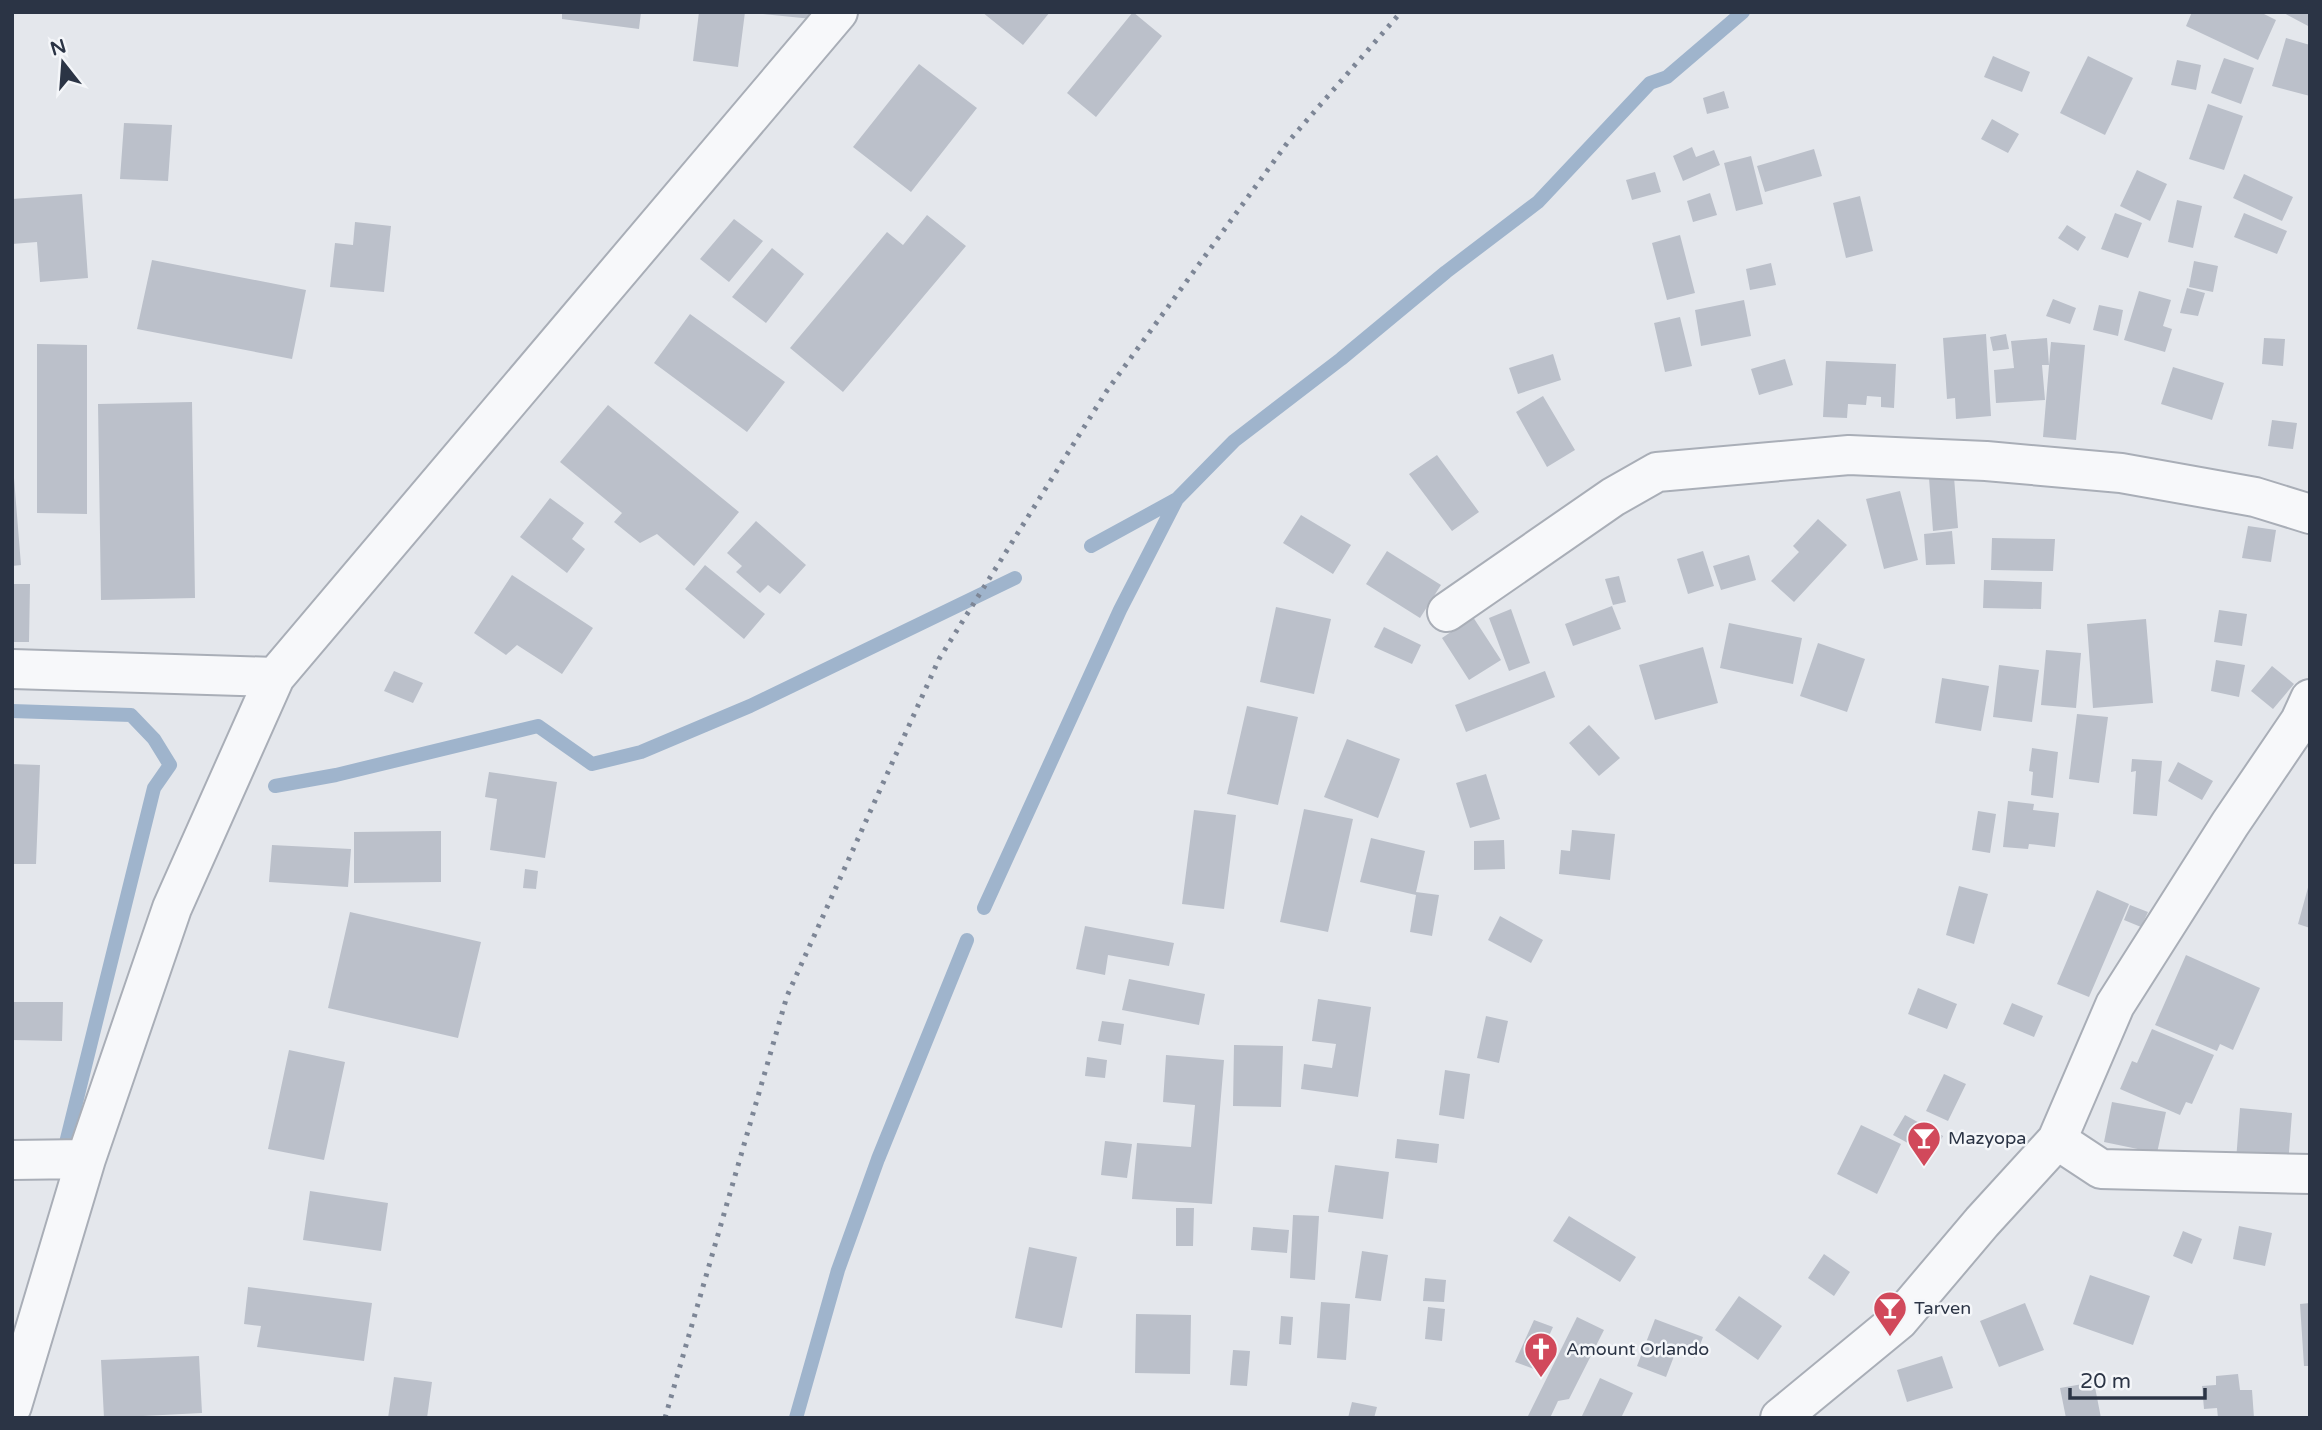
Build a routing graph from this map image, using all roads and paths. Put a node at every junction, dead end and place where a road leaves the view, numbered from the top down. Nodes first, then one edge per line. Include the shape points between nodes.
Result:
1 (838, 12) edge
2 (2310, 514) edge
3 (1447, 612) dead end
4 (12, 669) edge
5 (275, 677) junction
6 (2310, 699) edge
7 (2057, 1140) junction
8 (86, 1159) junction
9 (12, 1160) edge
10 (2310, 1174) edge
11 (12, 1406) edge
12 (1780, 1418) edge

1 - 5 street
2 - 3 street via 2255,497 2121,473 1986,461 1849,455 1657,472 1613,497
4 - 5 street
5 - 8 street via 172,908
6 - 7 street via 2300,722 2115,1005
7 - 10 street via 2101,1169
7 - 12 street via 1899,1320
8 - 9 street
8 - 11 street

